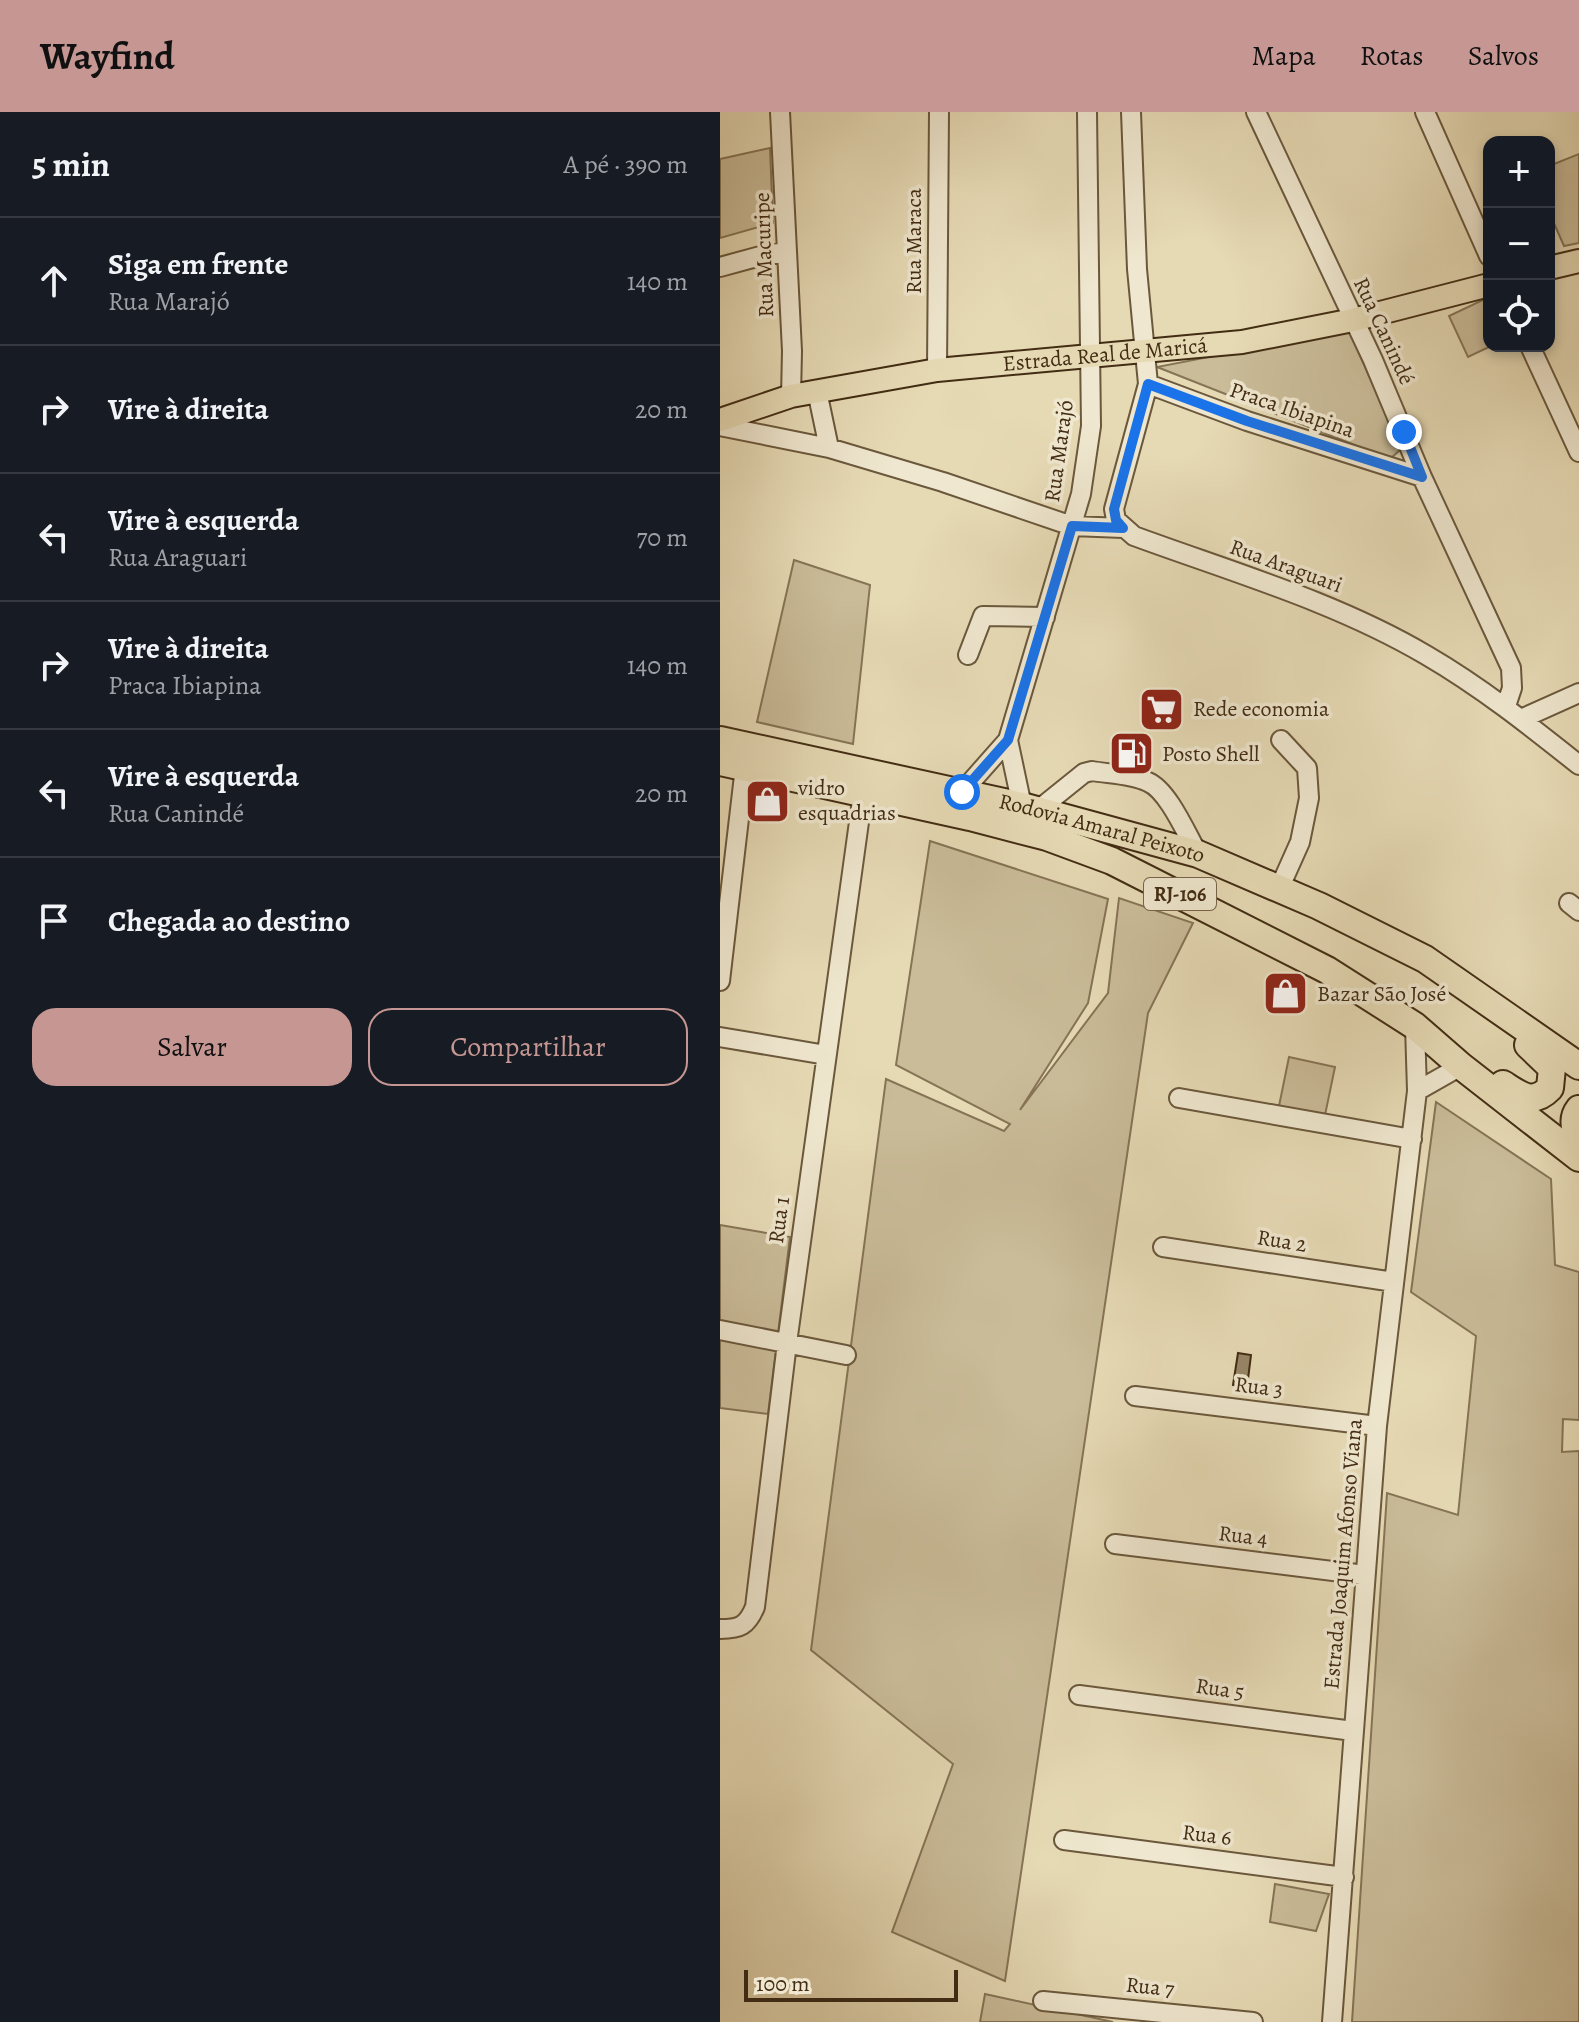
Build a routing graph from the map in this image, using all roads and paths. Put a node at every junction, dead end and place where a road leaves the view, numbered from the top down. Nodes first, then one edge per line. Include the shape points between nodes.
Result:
1 (780, 112) edge
2 (939, 112) edge
3 (1087, 112) edge
4 (1131, 112) edge
5 (1256, 112) edge
6 (1425, 112) edge
7 (1483, 242) edge
8 (787, 252) junction
9 (1579, 261) edge
10 (720, 267) edge
11 (1555, 267) edge
12 (1483, 287) edge
13 (1353, 320) junction
14 (1146, 351) junction
15 (1533, 352) edge
16 (1092, 355) junction
17 (937, 370) junction
18 (1148, 384) junction
19 (817, 391) junction
20 (791, 396) junction
21 (720, 423) edge
22 (829, 448) junction
23 (1579, 452) edge
24 (1422, 477) junction
25 (1072, 526) junction
26 (1123, 528) junction
27 (1045, 617) junction
28 (968, 655) dead end
29 (1579, 693) edge
30 (1506, 706) junction
31 (1521, 719) junction
32 (720, 740) edge
33 (1008, 740) junction
34 (1281, 740) dead end
35 (733, 764) edge
36 (1579, 765) edge
37 (962, 792) junction
38 (863, 793) junction
39 (1030, 808) junction
40 (1198, 854) junction
41 (1287, 892) junction
42 (1327, 970) junction
43 (720, 981) edge
44 (1415, 1026) junction
45 (720, 1037) edge
46 (826, 1055) junction
47 (1461, 1066) junction
48 (1579, 1066) edge
49 (1417, 1091) junction
50 (1179, 1098) dead end
51 (1579, 1109) edge
52 (1579, 1138) edge
53 (1412, 1139) junction
54 (1579, 1158) edge
55 (1163, 1247) dead end
56 (1394, 1282) junction
57 (720, 1330) edge
58 (787, 1343) junction
59 (846, 1355) dead end
60 (1135, 1396) dead end
61 (1377, 1426) junction
62 (1115, 1544) dead end
63 (1365, 1575) junction
64 (720, 1629) edge
65 (1079, 1695) dead end
66 (1353, 1731) junction
67 (1064, 1840) dead end
68 (1344, 1877) junction
69 (1043, 2001) dead end
70 (1253, 2022) edge
71 (1332, 2022) edge

1 - 8 street, Rua Macuripe
2 - 17 street, Rua Maraca
3 - 16 street, Rua Marajó
4 - 14 street
5 - 13 street, Rua Canindé
6 - 7 street
8 - 10 street
8 - 20 street, Rua Macuripe
9 - 11 main road
12 - 13 main road, Estrada Real de Maricá
13 - 14 main road, Estrada Real de Maricá via 1242,342
13 - 24 street, Rua Canindé
14 - 16 main road, Estrada Real de Maricá
14 - 18 street
15 - 23 street
16 - 17 main road, Estrada Real de Maricá
16 - 25 street, Rua Marajó via 1091,426
17 - 19 main road, Estrada Real de Maricá
18 - 24 street, Praca Ibiapina
18 - 26 street via 1114,509
19 - 20 main road, Estrada Real de Maricá
19 - 22 street
20 - 21 main road, Estrada Real de Maricá
21 - 22 street
22 - 25 street
24 - 30 street, Rua Canindé via 1511,668
25 - 26 street
25 - 27 street, Rua Marajó
26 - 30 street, Rua Araguari via 1342,612 1427,655
27 - 28 street via 983,616
27 - 33 street, Rua Marajó
29 - 31 street
30 - 31 street, Rua Araguari
31 - 36 street, Rua Araguari
32 - 37 highway, Rodovia Amaral Peixoto / RJ-106
33 - 37 street, Rua Marajó
33 - 39 street, Rua Marajó
34 - 41 street via 1307,768 1309,798
35 - 38 highway, Rodovia Amaral Peixoto / RJ-106
35 - 43 street
37 - 39 highway, Rodovia Amaral Peixoto / RJ-106
38 - 42 highway, Rodovia Amaral Peixoto / RJ-106 via 1047,837 1112,861
38 - 46 street, Rua 1
39 - 40 highway, Rodovia Amaral Peixoto / RJ-106
39 - 40 street via 1092,771 1146,780 1164,796
40 - 41 highway, Rodovia Amaral Peixoto / RJ-106
41 - 42 highway via 1325,919 1413,964 1495,1019 1552,1068 1550,1088 1531,1100 1521,1095 1405,1007 1353,976
41 - 48 highway, Rodovia Amaral Peixoto / RJ-106 via 1425,959
42 - 44 highway, Rodovia Amaral Peixoto / RJ-106
44 - 47 highway, Rodovia Amaral Peixoto / RJ-106
44 - 49 street, Estrada Joaquim Afonso Viana
45 - 46 street
46 - 58 street, Rua 1
47 - 49 street
47 - 54 highway, Rodovia Amaral Peixoto / RJ-106
49 - 53 street, Estrada Joaquim Afonso Viana
50 - 53 street
51 - 52 highway via 1574,1120
53 - 56 street, Estrada Joaquim Afonso Viana
55 - 56 street, Rua 2
56 - 61 street, Estrada Joaquim Afonso Viana
57 - 58 street
58 - 59 street
58 - 64 street, Rua 1 via 755,1607 738,1629
60 - 61 street, Rua 3
61 - 63 street, Estrada Joaquim Afonso Viana
62 - 63 street, Rua 4
63 - 66 street, Estrada Joaquim Afonso Viana
65 - 66 street, Rua 5
66 - 68 street, Estrada Joaquim Afonso Viana
67 - 68 street, Rua 6
68 - 71 street, Estrada Joaquim Afonso Viana
69 - 70 street, Rua 7

